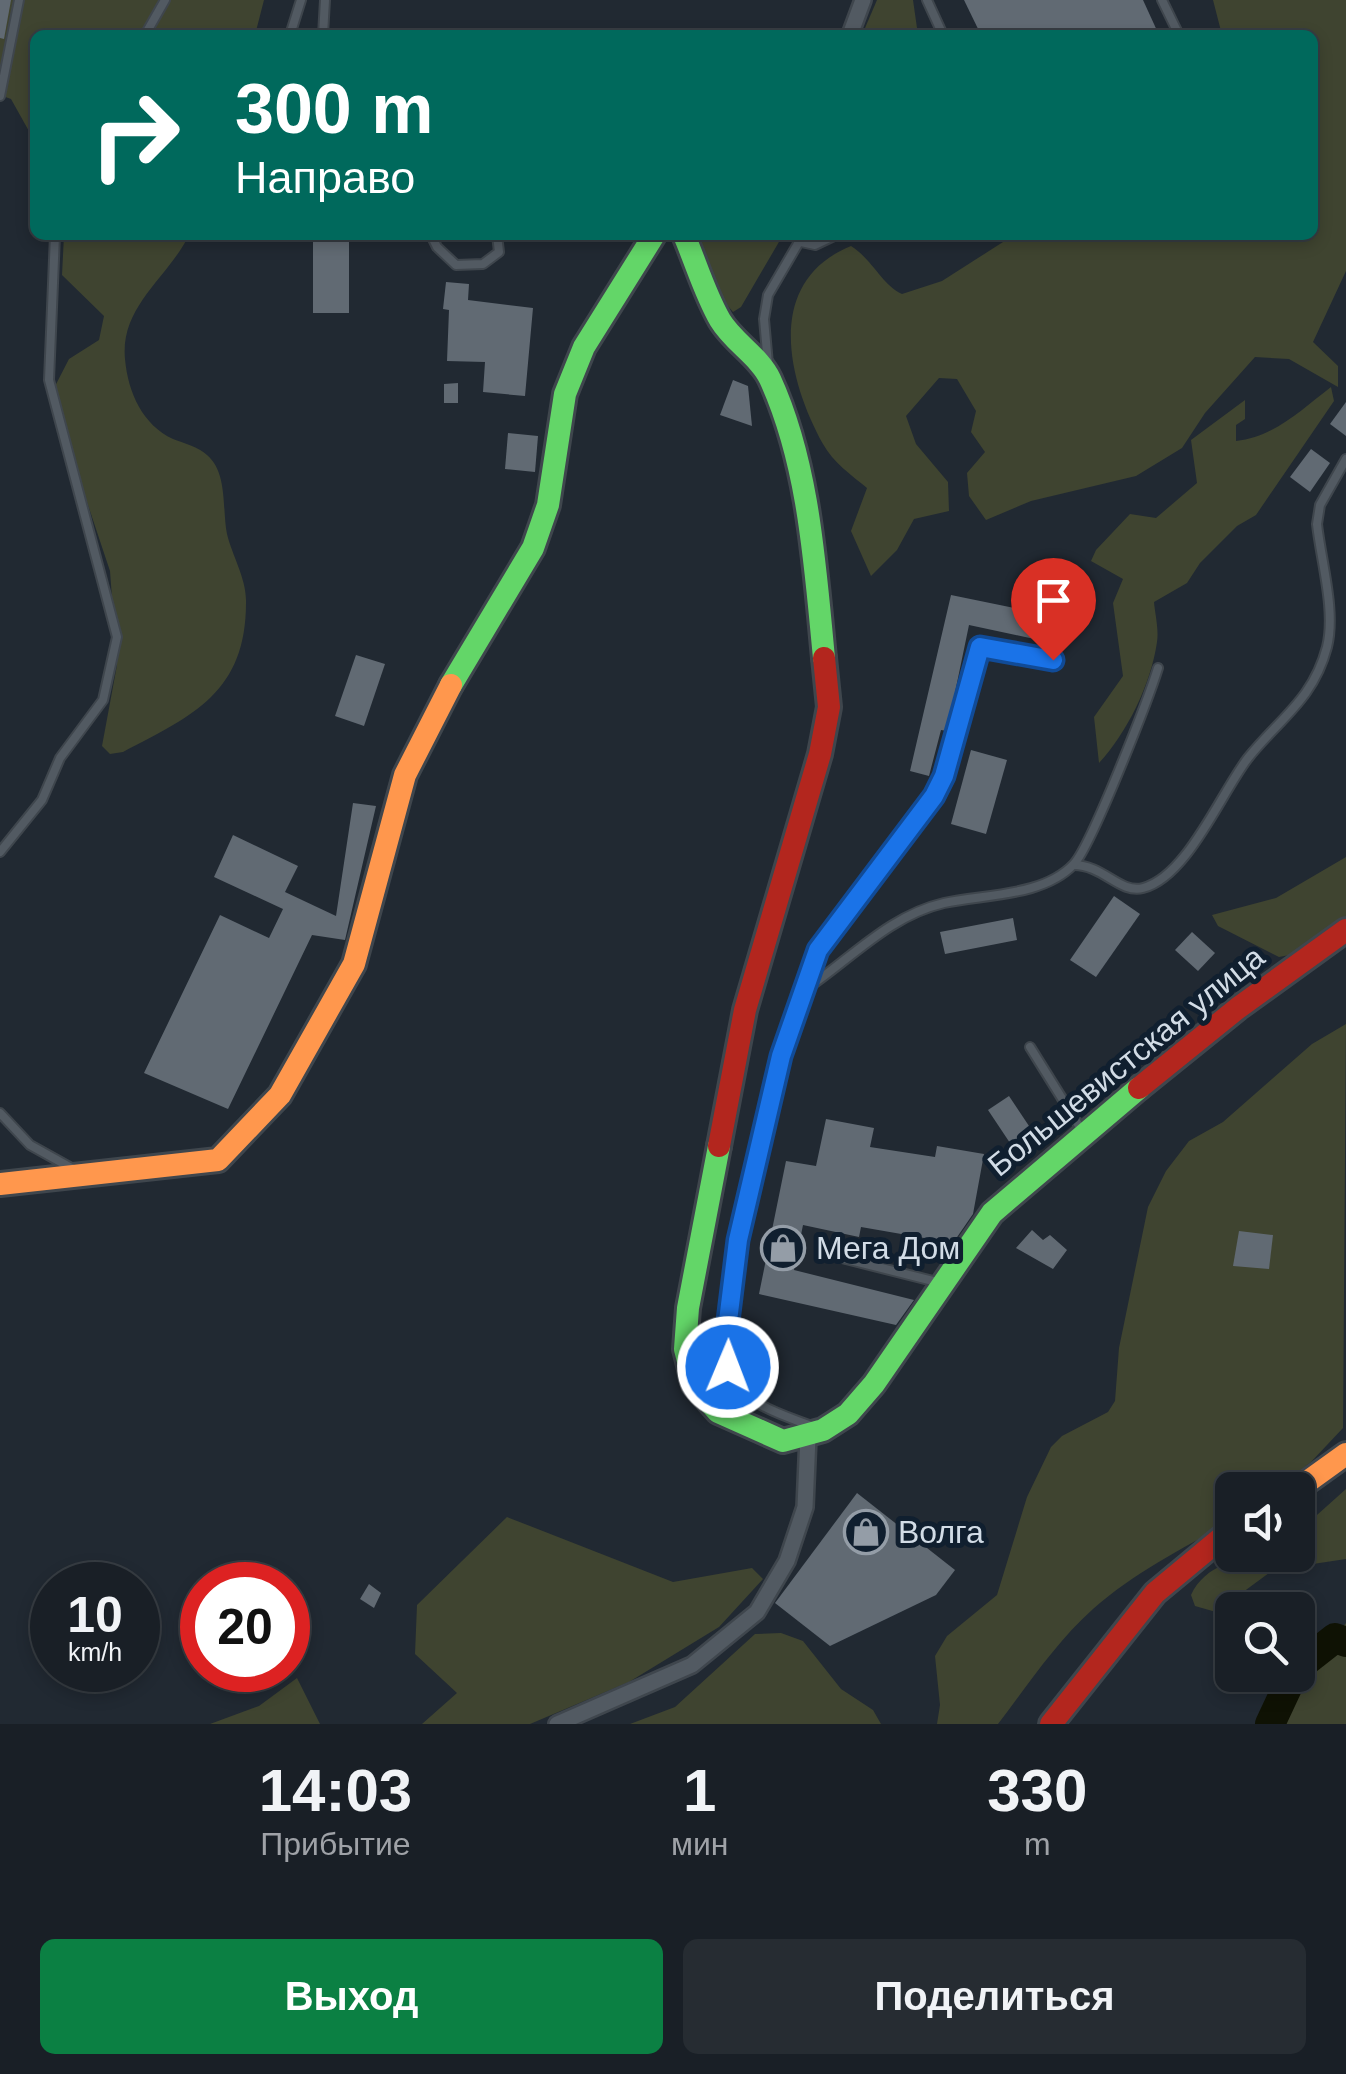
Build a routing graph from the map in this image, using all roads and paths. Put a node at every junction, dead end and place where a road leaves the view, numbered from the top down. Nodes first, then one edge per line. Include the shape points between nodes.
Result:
1 (20, 0) edge
2 (165, 0) edge
3 (301, 0) edge
4 (325, 0) edge
5 (862, 0) edge
6 (927, 0) edge
7 (1162, 0) edge
8 (148, 30) edge
9 (292, 30) edge
10 (322, 30) edge
11 (852, 30) edge
12 (941, 30) edge
13 (1177, 30) edge
14 (0, 96) edge
15 (56, 240) edge
16 (434, 240) edge
17 (498, 240) edge
18 (651, 240) edge
19 (686, 240) edge
20 (801, 240) edge
21 (768, 374) junction
22 (1346, 459) edge
23 (1053, 660) dead end
24 (1158, 668) dead end
25 (0, 852) edge
26 (1074, 864) junction
27 (1346, 930) edge
28 (804, 991) junction
29 (1030, 1047) dead end
30 (0, 1113) edge
31 (1083, 1133) junction
32 (85, 1175) junction
33 (0, 1184) edge
34 (826, 1254) dead end
35 (942, 1284) junction
36 (816, 1434) junction
37 (1346, 1455) edge
38 (1315, 1477) edge
39 (1215, 1541) edge
40 (557, 1724) edge
41 (1051, 1724) edge

1 - 14 lane
2 - 8 lane
3 - 9 lane
4 - 10 lane
5 - 11 street
6 - 12 lane
7 - 13 lane
15 - 25 lane via 49,380 116,637 103,700 60,758 42,800
16 - 17 lane via 456,265 483,264 499,252
18 - 32 street via 584,348 565,394 548,505 533,548 405,774 354,964 280,1095 218,1160
19 - 21 street via 719,319
20 - 21 lane via 768,295
21 - 36 street via 813,544 830,707 744,1010 685,1349 694,1385 718,1412 783,1441
22 - 26 lane via 1320,505 1317,524 1328,642 1297,709 1248,758 1192,846 1156,884 1138,890 1094,865
23 - 28 lane via 980,647 944,776 924,815 865,882 818,950
24 - 26 lane
26 - 28 lane via 1036,886 942,903 908,918 876,934
27 - 31 street, Большевистская улица
28 - 36 lane via 781,1056 738,1240 728,1367 750,1398
29 - 31 lane
30 - 32 lane via 30,1145
31 - 35 street, Большевистская улица via 992,1213
32 - 33 street
34 - 35 lane
35 - 36 street, Большевистская улица via 874,1384 848,1414
36 - 40 street via 805,1508 787,1561 757,1612 692,1665
37 - 38 street
39 - 41 street via 1162,1586

